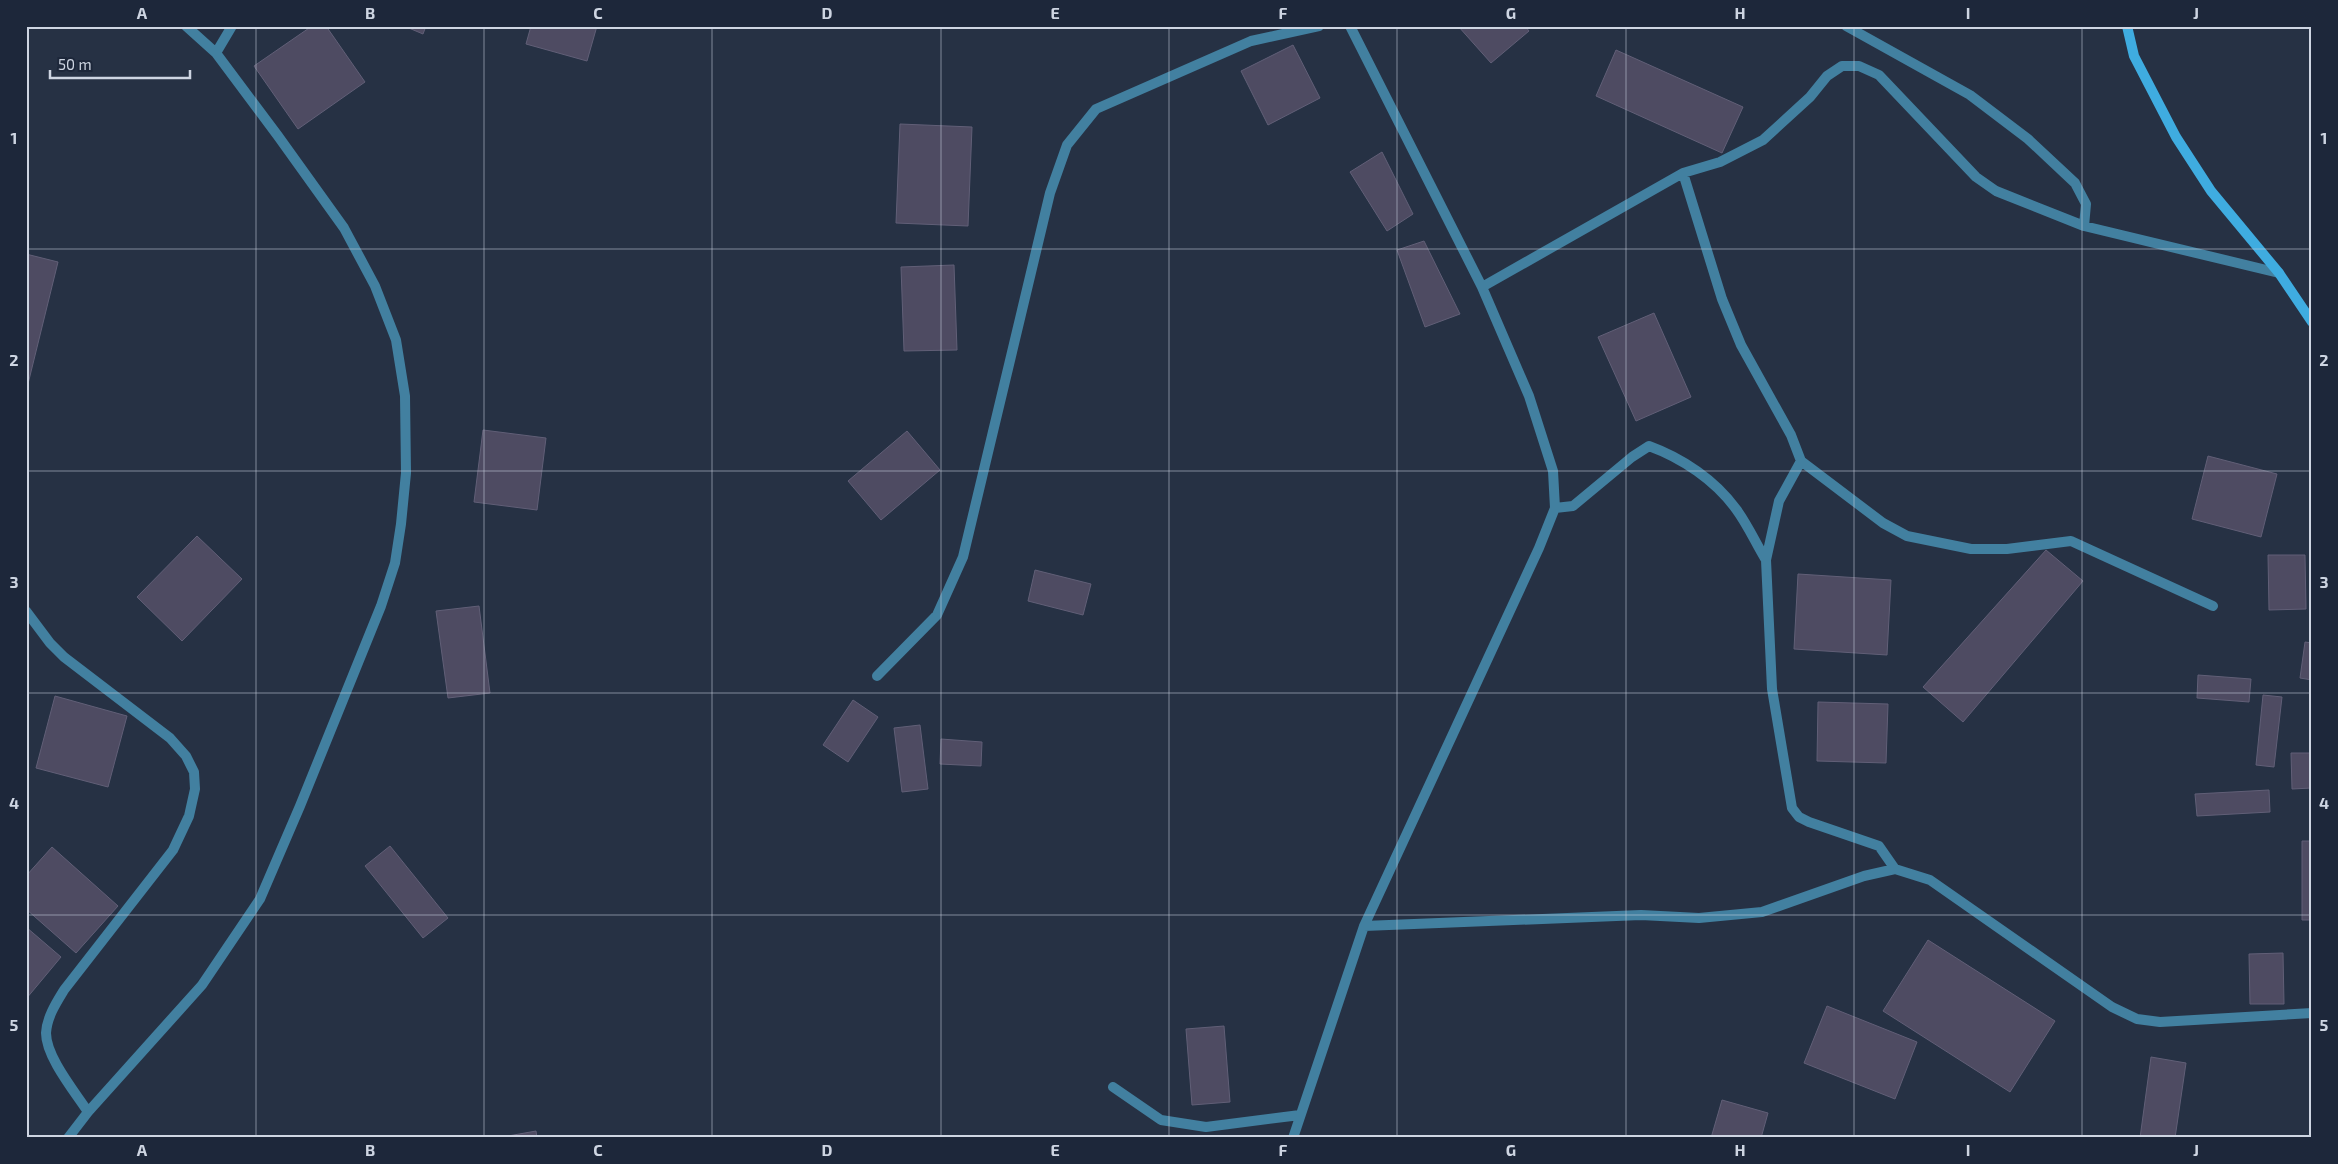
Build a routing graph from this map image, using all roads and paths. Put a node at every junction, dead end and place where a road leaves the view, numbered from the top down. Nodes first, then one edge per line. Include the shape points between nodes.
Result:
1 (186, 26) edge
2 (232, 26) edge
3 (1319, 26) edge
4 (1350, 26) edge
5 (1846, 26) edge
6 (2127, 26) edge
7 (216, 54) junction
8 (1683, 173) junction
9 (2084, 226) junction
10 (2279, 273) junction
11 (1482, 287) junction
12 (2312, 322) edge
13 (1801, 460) junction
14 (1555, 508) junction
15 (1766, 560) junction
16 (2213, 606) dead end
17 (26, 612) edge
18 (877, 676) dead end
19 (1895, 868) junction
20 (1364, 926) junction
21 (2312, 1013) edge
22 (1113, 1087) dead end
23 (88, 1112) junction
24 (1300, 1115) junction
25 (68, 1138) edge
26 (1293, 1138) edge

1 - 7 street
2 - 7 street
3 - 18 street via 1250,41 1096,108 1067,145 1050,193 963,557 937,615
4 - 11 street
5 - 9 street via 1970,95 2028,139 2075,183 2086,204
6 - 10 street via 2134,56 2176,137 2210,191
7 - 23 street via 344,228 374,286 396,340 405,396 406,473 402,524 395,563 381,606 260,900 202,986
8 - 9 street via 1720,162 1763,140 1810,97 1827,76 1842,66 1859,66 1879,75 1976,177 1996,192
8 - 11 street
8 - 13 street via 1722,299 1741,345 1791,435
9 - 10 street
10 - 12 street
11 - 14 street via 1529,396 1553,471
13 - 15 street via 1779,501
13 - 16 street via 1883,523 1907,536 1971,549 2007,549 2071,541
14 - 15 street via 1573,506 1649,446 1669,453 1713,483 1736,509
14 - 20 street
15 - 19 street via 1772,689 1792,808 1809,822 1879,846
17 - 23 street via 64,656 170,738 186,756 194,772 195,788 189,816 173,850 64,990 51,1013 46,1033 51,1053
19 - 20 street via 1762,912 1699,918 1642,915
19 - 21 street via 1930,880 2112,1007 2136,1019 2160,1022
20 - 24 street
22 - 24 street via 1161,1120 1206,1126
23 - 25 street
24 - 26 street

